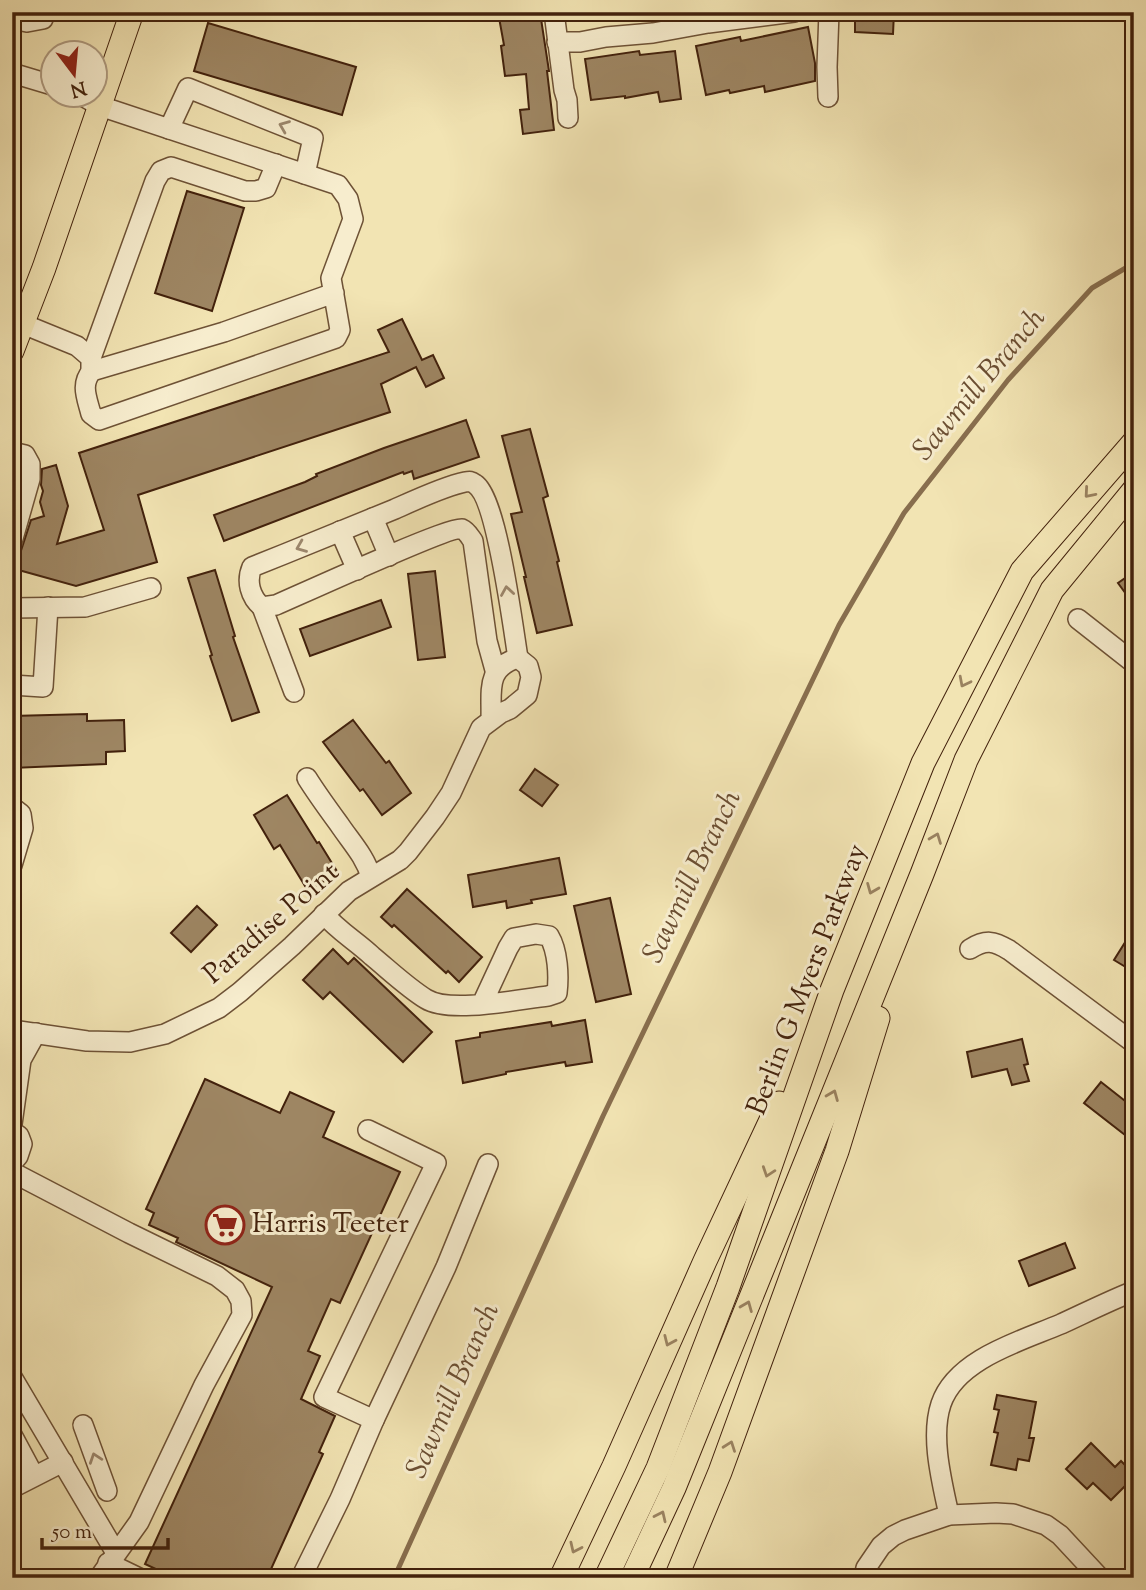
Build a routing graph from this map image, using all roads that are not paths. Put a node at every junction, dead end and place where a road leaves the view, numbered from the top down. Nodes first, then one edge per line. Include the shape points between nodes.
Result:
1 (132, 12) edge
2 (554, 12) edge
3 (794, 12) edge
4 (829, 12) edge
5 (12, 19) edge
6 (43, 19) dead end
7 (557, 42) junction
8 (12, 73) edge
9 (38, 81) edge
10 (108, 82) edge
11 (828, 97) dead end
12 (99, 108) edge
13 (106, 108) edge
14 (568, 118) dead end
15 (169, 129) junction
16 (276, 164) junction
17 (305, 174) junction
18 (334, 293) junction
19 (23, 324) junction
20 (12, 351) edge
21 (91, 365) junction
22 (1134, 442) edge
23 (12, 452) edge
24 (1134, 490) edge
25 (373, 518) junction
26 (340, 531) junction
27 (12, 542) edge
28 (389, 556) junction
29 (357, 570) junction
30 (151, 588) dead end
31 (48, 607) junction
32 (262, 607) junction
33 (12, 608) edge
34 (1078, 619) dead end
35 (517, 658) junction
36 (1134, 663) edge
37 (495, 670) junction
38 (12, 685) edge
39 (294, 692) dead end
40 (491, 719) junction
41 (307, 778) dead end
42 (12, 807) edge
43 (12, 865) edge
44 (922, 874) junction
45 (371, 877) junction
46 (324, 914) junction
47 (970, 949) dead end
48 (832, 990) junction
49 (482, 1004) junction
50 (12, 1030) edge
51 (36, 1033) junction
52 (1134, 1044) edge
53 (12, 1124) edge
54 (368, 1129) dead end
55 (12, 1130) edge
56 (12, 1163) edge
57 (488, 1164) dead end
58 (12, 1172) edge
59 (1134, 1291) edge
60 (12, 1377) edge
61 (374, 1420) junction
62 (83, 1425) dead end
63 (12, 1435) edge
64 (63, 1462) junction
65 (34, 1476) junction
66 (12, 1488) edge
67 (107, 1491) dead end
68 (949, 1515) junction
69 (108, 1565) edge
70 (131, 1576) edge
71 (301, 1578) edge
72 (561, 1578) edge
73 (606, 1578) edge
74 (632, 1578) edge
75 (676, 1578) edge
76 (864, 1578) edge
77 (1100, 1578) edge

1 - 10 main road
2 - 7 street
3 - 7 street
4 - 11 street
5 - 6 street
7 - 14 street
8 - 9 street
12 - 19 main road
13 - 15 street
15 - 16 street
17 -> 15 street via 313,138 188,88
16 - 17 street
16 - 21 street via 266,188 256,191 171,167 161,171
17 - 18 street via 338,185 353,219 331,278
18 - 21 street via 224,331
18 - 21 street via 340,330 336,338 99,419 91,414 85,391
19 - 20 main road
19 - 21 street via 77,346
22 -> 48 main road, Berlin G Myers Parkway via 1022,570 923,763
23 - 27 street via 25,455 30,464
44 -> 24 main road via 966,760 1052,590
25 - 26 street
25 - 28 street
35 -> 25 street, Paradise Point via 499,544 478,485 464,482
26 - 29 street
26 -> 32 street via 252,567 250,587
28 - 29 street
28 - 37 street via 455,530 468,534 473,541 486,641
29 - 32 street
30 - 31 street via 85,607
31 - 33 street
31 - 38 street via 43,687
32 - 39 street
34 - 36 street
35 - 37 street
35 - 40 street, Paradise Point via 528,666 531,677 527,695
37 - 40 street
40 - 45 street, Paradise Point via 481,728 435,817 400,860
41 - 45 street via 367,863
42 - 43 street via 20,814 23,828
74 -> 44 main road via 674,1488
75 -> 44 main road via 720,1472 837,1151
45 - 46 street, Paradise Point
46 - 49 street via 335,928 429,1001 454,1006
46 - 51 street, Paradise Point via 219,1008 165,1034 130,1042
47 - 52 street via 996,942
48 -> 72 main road
48 -> 73 main road, Berlin G Myers Parkway via 728,1287 658,1468
49 - 49 street via 557,993 554,944 549,936 514,938
50 - 51 street, Paradise Point
51 - 53 street via 21,1060
54 - 61 street via 436,1163 324,1396
55 - 56 street via 22,1144
57 - 61 street via 446,1267
58 - 69 street via 217,1276 241,1301 242,1315 139,1522
59 - 68 street via 987,1356 948,1387 937,1426
60 - 64 street
61 - 71 street
67 -> 62 street
63 - 65 street
64 - 65 street
64 - 69 street
65 - 66 street
68 - 76 street via 893,1536 873,1557
68 - 77 street via 1013,1514 1046,1525
69 - 70 street

